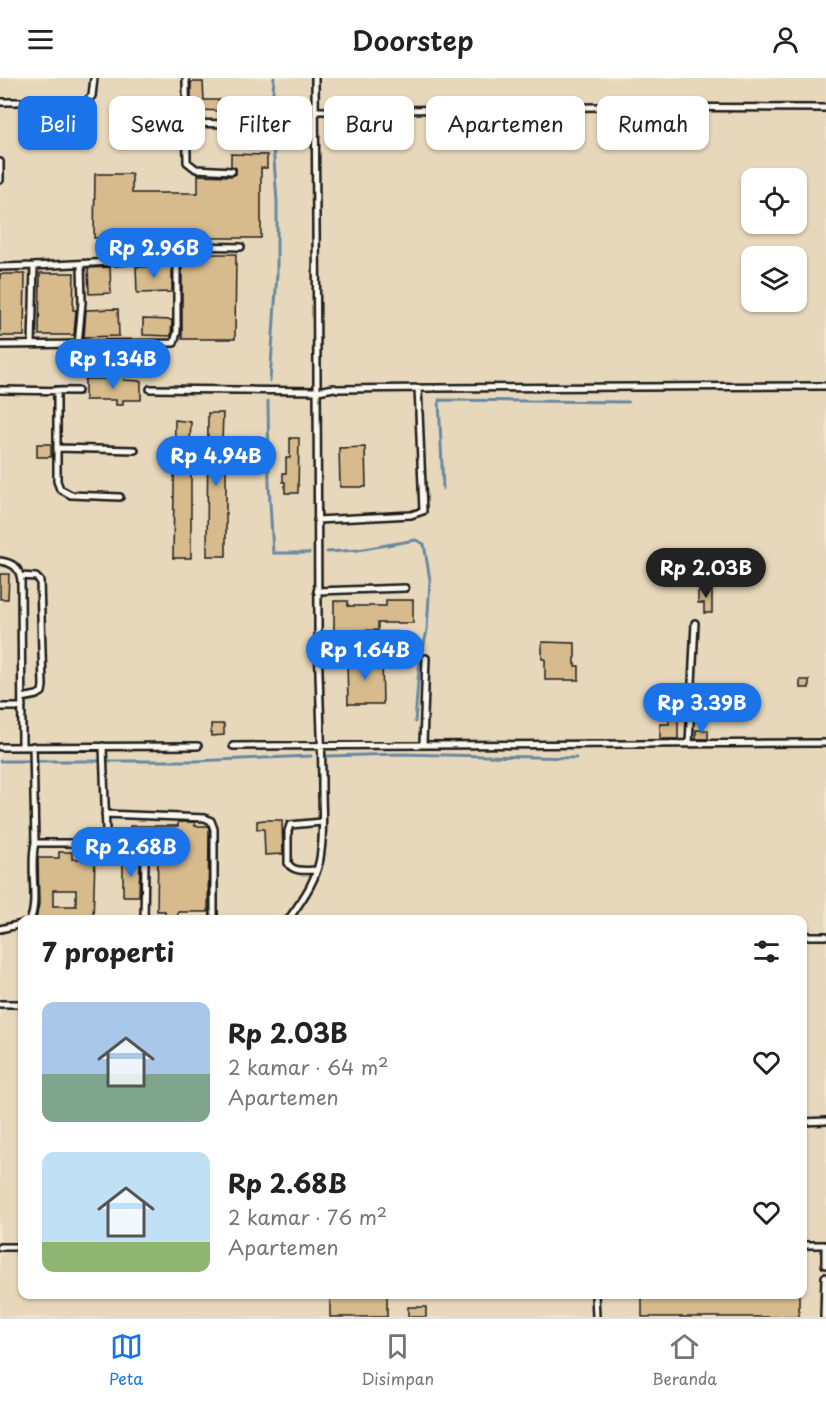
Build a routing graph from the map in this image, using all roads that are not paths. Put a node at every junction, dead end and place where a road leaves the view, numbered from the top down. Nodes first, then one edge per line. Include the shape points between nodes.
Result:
1 (94, 78) edge
2 (186, 78) edge
3 (315, 78) edge
4 (186, 96) edge
5 (0, 102) edge
6 (826, 108) edge
7 (315, 111) junction
8 (188, 150) edge
9 (0, 162) edge
10 (232, 171) dead end
11 (0, 180) edge
12 (241, 247) dead end
13 (177, 256) junction
14 (81, 264) junction
15 (34, 266) junction
16 (0, 267) edge
17 (0, 345) edge
18 (32, 345) junction
19 (78, 345) junction
20 (826, 386) edge
21 (418, 388) junction
22 (150, 389) dead end
23 (0, 390) edge
24 (57, 390) junction
25 (78, 391) dead end
26 (318, 391) junction
27 (57, 448) junction
28 (135, 450) dead end
29 (120, 497) dead end
30 (317, 520) junction
31 (0, 561) edge
32 (20, 576) junction
33 (405, 588) dead end
34 (317, 591) junction
35 (695, 623) dead end
36 (318, 636) junction
37 (397, 636) dead end
38 (426, 658) dead end
39 (22, 698) junction
40 (0, 707) edge
41 (22, 707) junction
42 (826, 743) edge
43 (689, 744) junction
44 (322, 745) junction
45 (423, 745) junction
46 (22, 746) junction
47 (33, 746) junction
48 (103, 746) junction
49 (198, 746) dead end
50 (233, 746) dead end
51 (0, 747) edge
52 (105, 814) junction
53 (322, 822) junction
54 (104, 839) junction
55 (35, 843) junction
56 (317, 870) junction
57 (32, 915) edge
58 (144, 915) edge
59 (214, 915) edge
60 (291, 915) edge
61 (18, 925) edge
62 (0, 929) edge
63 (807, 936) edge
64 (826, 936) edge
65 (0, 1004) edge
66 (18, 1004) edge
67 (826, 1121) edge
68 (807, 1122) edge
69 (807, 1245) edge
70 (826, 1245) edge
71 (0, 1247) edge
72 (18, 1247) edge
73 (825, 1265) edge
74 (825, 1281) edge
75 (595, 1299) edge
76 (596, 1317) edge
77 (824, 1317) edge

1 - 5 lane via 92,96 85,102
2 - 4 lane
3 - 7 lane
6 - 7 lane
7 - 26 lane
8 - 10 lane via 190,165 201,170
9 - 11 lane
12 - 13 lane via 188,246
13 - 14 lane
13 - 19 lane via 174,343
14 - 15 lane
14 - 19 lane
15 - 16 lane
15 - 18 lane
17 - 18 lane
18 - 19 lane
20 - 21 lane
21 - 26 lane
21 - 30 lane via 423,511
22 - 26 lane
23 - 24 lane
24 - 25 lane
24 - 27 lane
26 - 30 lane
27 - 28 lane
27 - 29 lane via 60,489 71,495
30 - 34 lane
31 - 32 lane via 14,564
32 - 39 lane
32 - 39 lane via 40,581 43,686 37,695
33 - 34 lane
34 - 36 lane
35 - 43 lane
36 - 37 lane
36 - 44 lane
38 - 45 lane
39 - 41 lane
40 - 41 lane
41 - 46 lane
42 - 43 lane
43 - 45 lane
44 - 45 lane
44 - 50 lane
44 - 53 lane
46 - 47 lane
46 - 51 lane
47 - 48 lane
47 - 55 lane
48 - 49 lane
48 - 52 lane
52 - 54 lane
52 - 59 lane via 211,821
53 - 56 lane
53 - 56 lane via 295,823 288,831 290,867
54 - 55 lane via 98,843
54 - 58 lane via 142,857
55 - 57 lane
56 - 60 lane
61 - 62 lane
63 - 64 lane
65 - 66 lane
67 - 68 lane
69 - 70 lane
70 - 73 lane
71 - 72 lane
74 - 77 lane
75 - 76 lane

